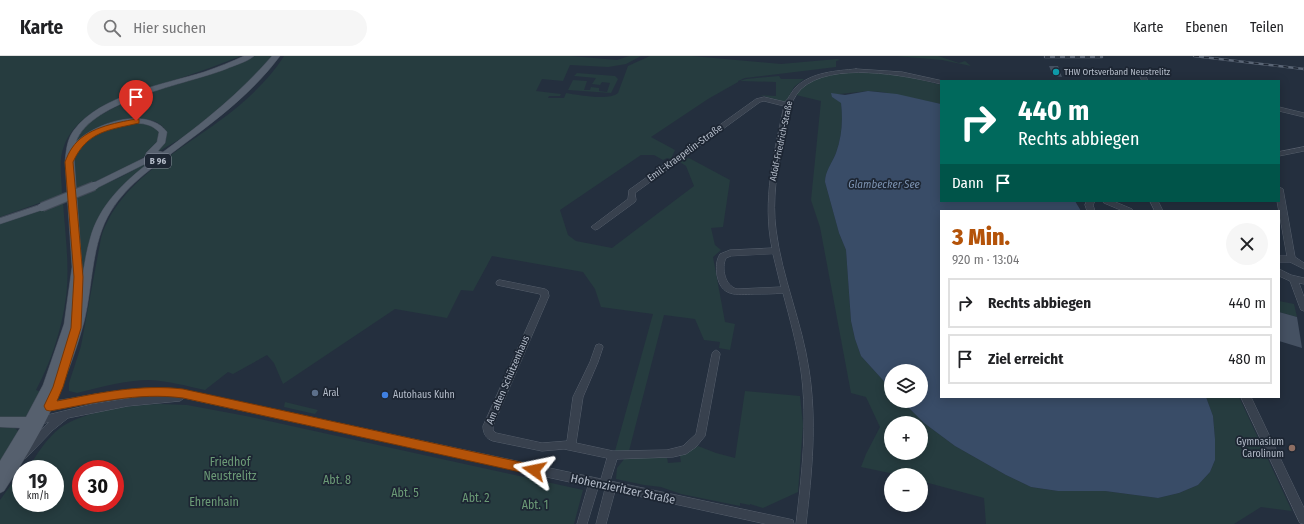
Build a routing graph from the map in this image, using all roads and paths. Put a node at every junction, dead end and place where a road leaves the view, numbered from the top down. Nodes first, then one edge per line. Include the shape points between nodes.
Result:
1 (250, 56) edge
2 (276, 56) edge
3 (1141, 72) dead end
4 (1145, 80) edge
5 (940, 82) edge
6 (788, 105) junction
7 (1280, 109) edge
8 (1304, 115) edge
9 (204, 125) junction
10 (1304, 149) edge
11 (1280, 154) edge
12 (69, 162) junction
13 (119, 174) junction
14 (1280, 195) edge
15 (1109, 202) edge
16 (1127, 210) edge
17 (0, 222) edge
18 (595, 227) dead end
19 (776, 251) junction
20 (1280, 259) edge
21 (1291, 259) junction
22 (1304, 266) edge
23 (77, 267) junction
24 (1280, 273) edge
25 (1294, 280) junction
26 (1304, 281) edge
27 (500, 283) dead end
28 (786, 290) junction
29 (1304, 308) edge
30 (76, 328) junction
31 (599, 347) dead end
32 (716, 354) dead end
33 (1246, 398) edge
34 (222, 403) junction
35 (44, 407) junction
36 (67, 414) junction
37 (42, 420) junction
38 (0, 422) edge
39 (30, 423) junction
40 (571, 446) junction
41 (613, 455) junction
42 (19, 459) junction
43 (0, 472) edge
44 (594, 483) junction
45 (608, 486) junction
46 (0, 487) edge
47 (1304, 519) edge
48 (582, 524) edge
49 (601, 524) edge
50 (789, 524) edge
51 (801, 524) edge

1 - 12 main road, B 96 via 203,75 130,98 97,113 78,129 70,150
2 - 9 main road, B 96 via 248,87
3 - 4 street
5 - 6 street, Adolf-Friedrich-Straße via 872,69 839,69 802,81 792,92
6 - 18 street, Emil-Kraepelin-Straße via 764,98 758,100 631,192 632,200
6 - 19 street, Adolf-Friedrich-Straße via 771,194
7 - 8 street
9 - 13 main road, B 96 via 156,155
9 - 30 main road, B 96 via 134,179 106,213 97,229 89,256 84,298
10 - 11 street
12 - 13 main road, B 96 via 78,145 100,130 132,121 146,121 162,129 164,135 158,146
12 - 23 main road, B 96
13 - 17 main road, B 96, bridge
14 - 21 street
15 - 16 street
19 - 28 street, Adolf-Friedrich-Straße
19 - 28 street via 723,255 720,262 724,284 730,291 737,292
20 - 21 street
21 - 22 street
23 - 30 main road, B 96
23 - 35 main road, B 96 via 69,324
24 - 25 street
25 - 26 street
25 - 29 street
27 - 40 street, Am alten Schützenhaus via 542,291 545,296 488,426 488,432 493,437 542,446
28 - 51 street, Adolf-Friedrich-Straße via 802,350 808,402 808,456
30 - 35 main road, B 96 via 58,387
31 - 40 street via 578,397
32 - 41 street, Am alten Schützenhaus via 700,436 692,446 668,454
33 - 47 street
34 - 35 street, Hohenzieritzer Straße via 183,394 153,391 110,395
34 - 36 street, Hohenzieritzer Straße via 185,397 158,398
34 - 44 street, Hohenzieritzer Straße
35 - 37 main road, B 96
35 - 39 main road, B 96
36 - 37 street, Hohenzieritzer Straße
36 - 42 street via 53,424
37 - 39 main road
37 - 42 main road
38 - 39 main road
39 - 43 main road
40 - 41 street, Am alten Schützenhaus
41 - 45 street
42 - 46 main road
44 - 45 street, Hohenzieritzer Straße
44 - 48 street
45 - 49 street
45 - 50 street, Hohenzieritzer Straße

